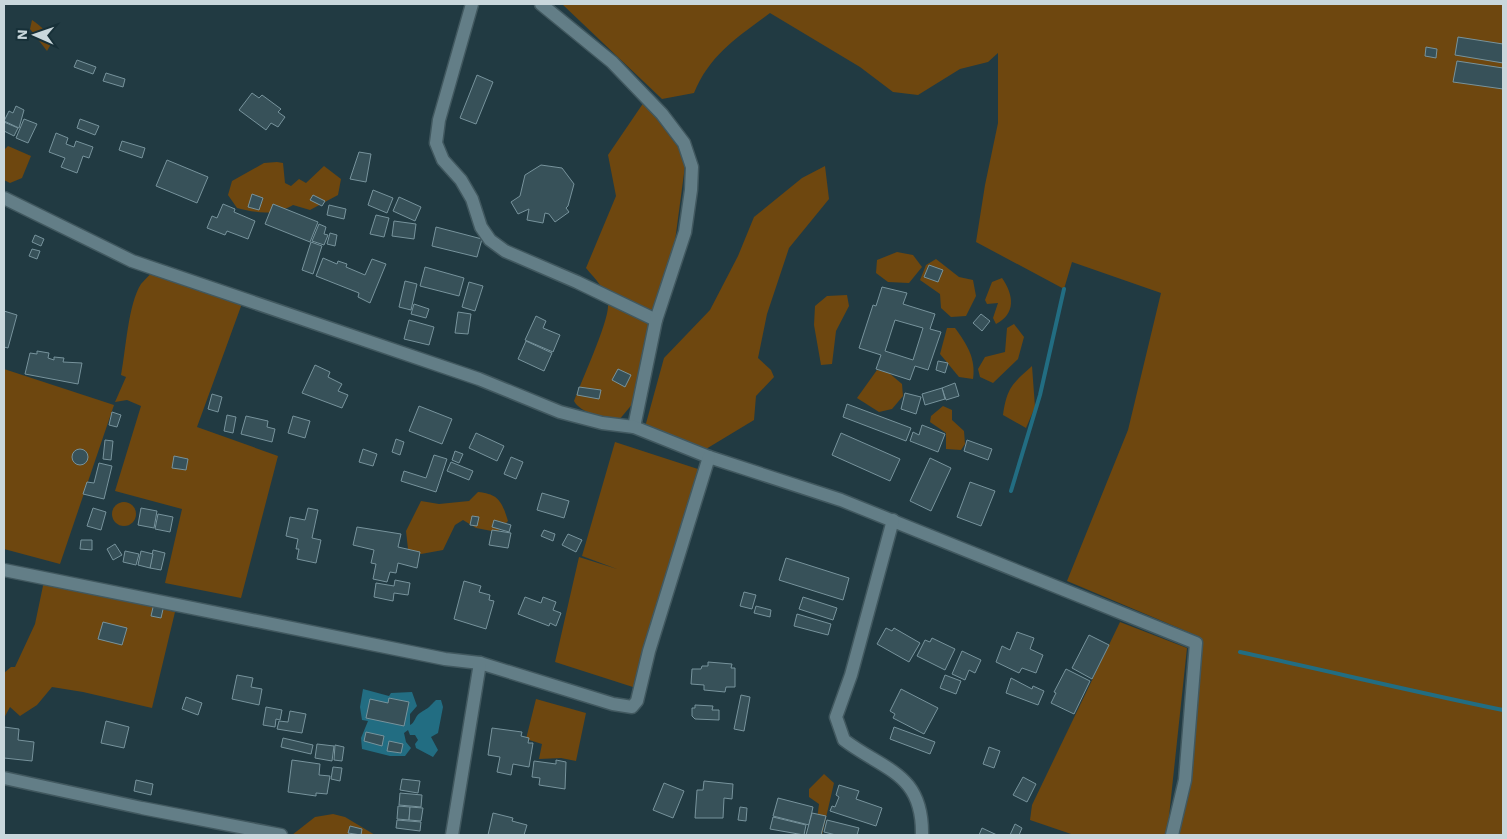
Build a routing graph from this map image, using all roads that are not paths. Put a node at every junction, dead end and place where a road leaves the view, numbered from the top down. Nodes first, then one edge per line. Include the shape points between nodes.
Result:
1 (472, 4) edge
2 (541, 4) edge
3 (4, 198) edge
4 (656, 320) junction
5 (634, 427) junction
6 (709, 457) junction
7 (893, 520) junction
8 (4, 570) edge
9 (480, 663) junction
10 (4, 778) edge
11 (281, 835) edge
12 (452, 835) edge
13 (922, 835) edge
14 (1172, 835) edge

1 - 4 street via 439,120 436,144 443,160 472,198 481,227 504,251
2 - 4 street via 612,62 684,142 692,167 691,190 684,232
3 - 5 street via 132,261 470,375 560,412
4 - 5 street
5 - 6 street
6 - 7 street
6 - 9 street via 649,651 637,701 632,707
7 - 13 street via 836,716 844,740 889,766 910,786 922,819
7 - 14 street via 1196,643 1185,780
8 - 9 street via 445,660
9 - 12 street
10 - 11 street

